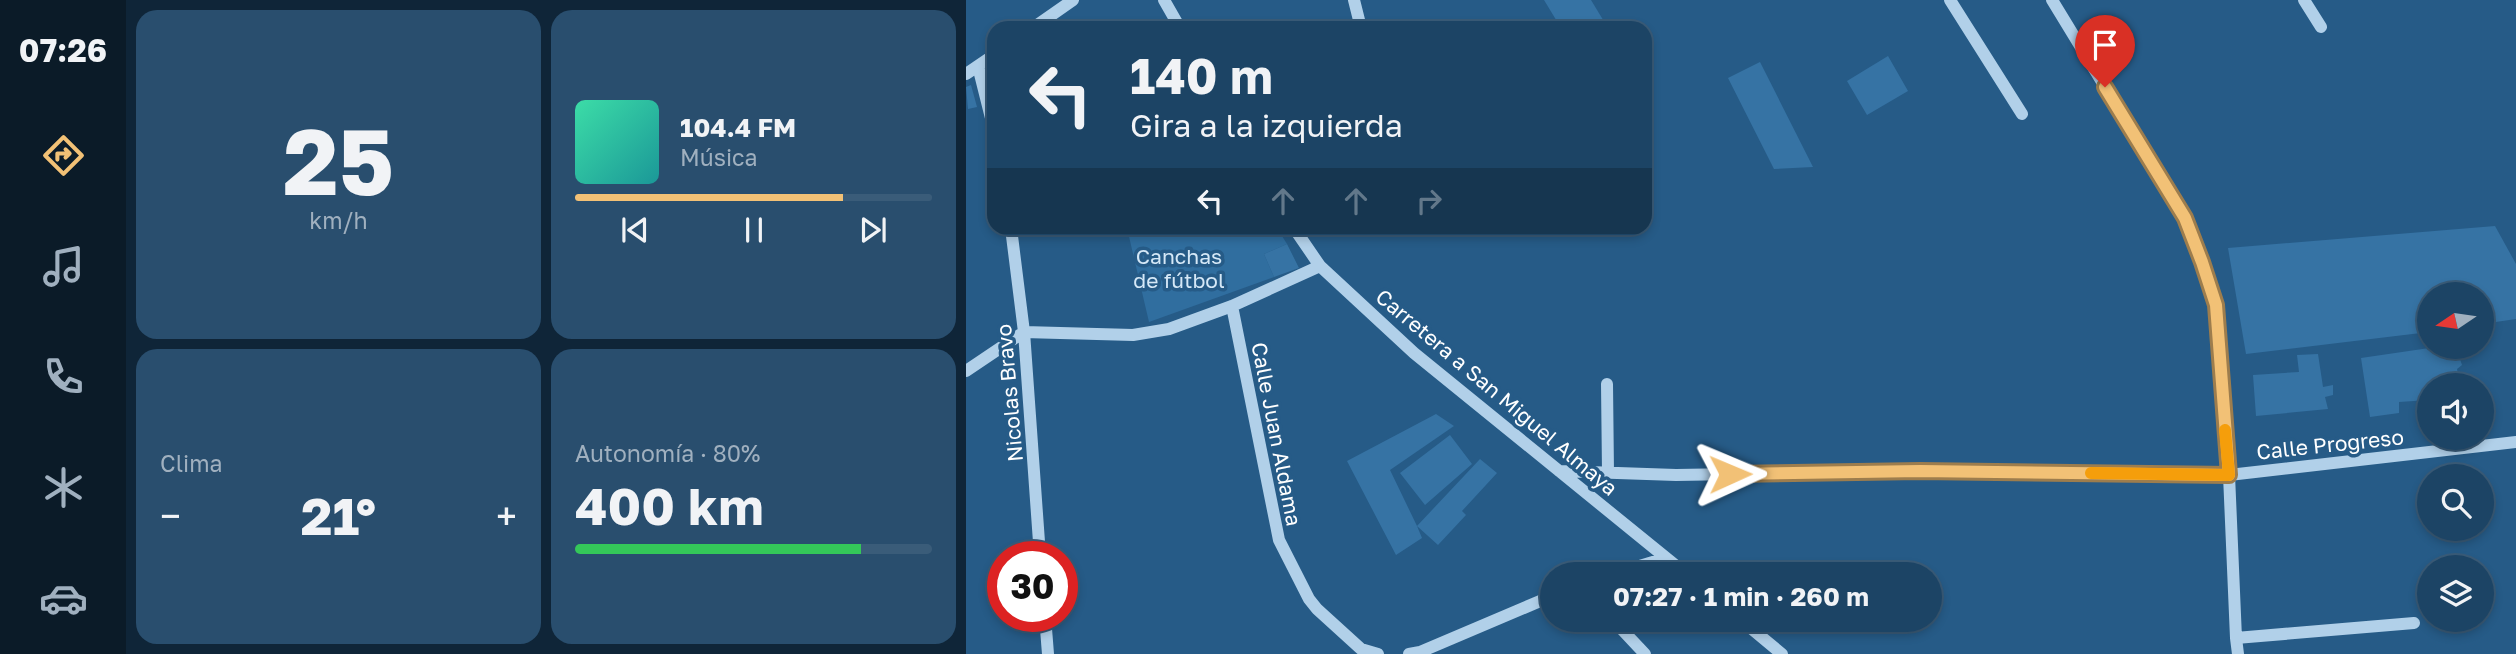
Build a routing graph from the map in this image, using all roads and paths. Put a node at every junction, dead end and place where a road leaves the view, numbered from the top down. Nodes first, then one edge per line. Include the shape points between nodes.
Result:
1 (1073, 0) edge
2 (1164, 0) edge
3 (1354, 0) edge
4 (1950, 0) edge
5 (2052, 0) edge
6 (2304, 0) edge
7 (1043, 21) edge
8 (1176, 21) edge
9 (1359, 21) edge
10 (2321, 27) dead end
11 (987, 60) edge
12 (978, 66) junction
13 (966, 74) edge
14 (987, 102) edge
15 (2022, 114) dead end
16 (1012, 235) edge
17 (1299, 235) edge
18 (1320, 266) junction
19 (1232, 306) junction
20 (1024, 332) junction
21 (966, 371) edge
22 (1607, 384) dead end
23 (2516, 442) edge
24 (1559, 471) junction
25 (1608, 473) junction
26 (2229, 475) junction
27 (1039, 541) edge
28 (1666, 558) junction
29 (1653, 562) edge
30 (1671, 562) edge
31 (1540, 601) edge
32 (2414, 623) dead end
33 (1046, 632) edge
34 (1624, 632) edge
35 (1755, 632) edge
36 (2236, 638) junction
37 (1360, 652) edge
38 (1048, 654) edge
39 (1378, 654) edge
40 (1409, 654) edge
41 (1645, 654) edge
42 (1782, 654) edge
43 (2238, 654) edge

1 - 7 street
2 - 8 street
3 - 9 street
4 - 15 street
5 - 26 street via 2185,218 2202,262 2216,305
6 - 10 street
11 - 12 street
12 - 13 street
12 - 14 street
16 - 20 street, Nicolas Bravo
17 - 18 street, Carretera a San Miguel Almaya
18 - 19 street
18 - 24 street, Carretera a San Miguel Almaya via 1414,353
19 - 20 street via 1169,329 1133,335
19 - 37 street, Calle Juan Aldama via 1279,540 1309,599
20 - 21 street
20 - 27 street, Nicolas Bravo
22 - 25 street
23 - 26 street, Calle Progreso
24 - 25 street, Calle Progreso
24 - 28 street, Carretera a San Miguel Almaya
25 - 26 street, Calle Progreso
26 - 36 street
28 - 29 street
28 - 30 street, Carretera a San Miguel Almaya
31 - 40 street
32 - 36 street
33 - 38 street
34 - 41 street
35 - 42 street
36 - 43 street
37 - 39 street, Calle Juan Aldama

